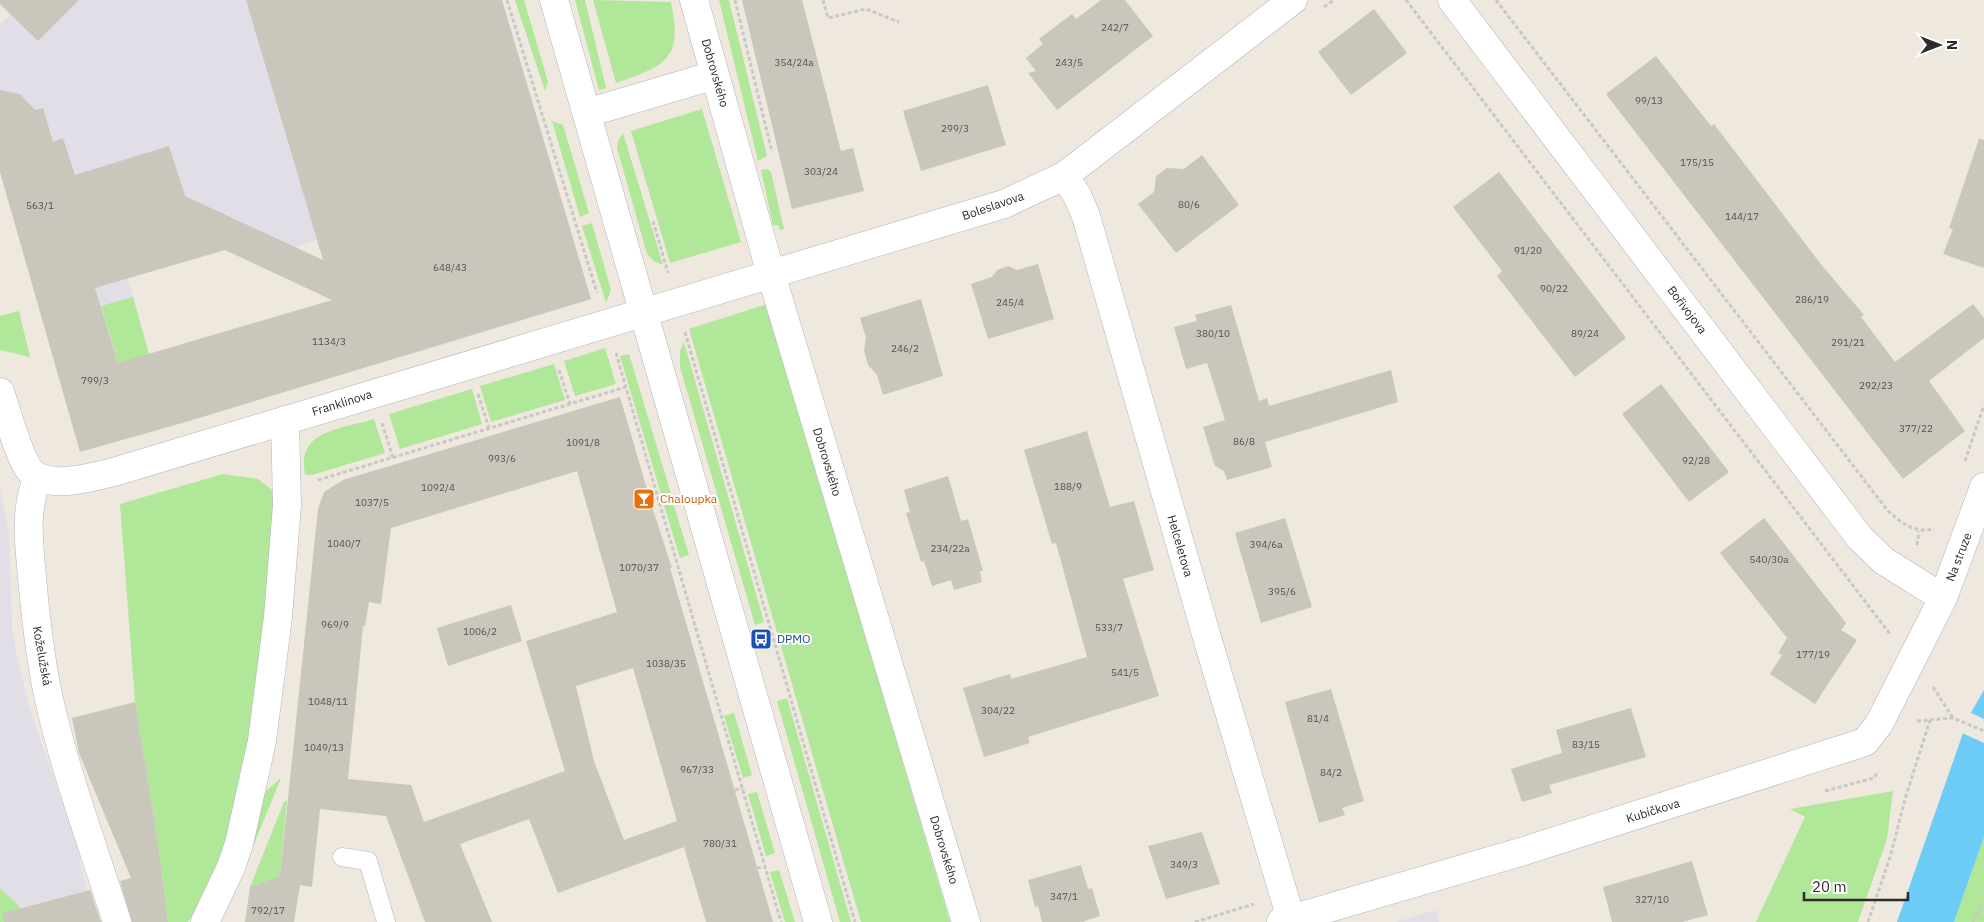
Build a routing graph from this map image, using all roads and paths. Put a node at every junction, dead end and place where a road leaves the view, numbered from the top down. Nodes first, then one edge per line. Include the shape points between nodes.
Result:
1 (507, 0) edge
2 (554, 0) edge
3 (694, 0) edge
4 (735, 0) edge
5 (823, 0) edge
6 (1293, 0) edge
7 (1334, 0) edge
8 (1406, 0) edge
9 (1452, 0) edge
10 (1496, 0) edge
11 (1318, 12) dead end
12 (899, 22) dead end
13 (715, 75) junction
14 (587, 113) junction
15 (774, 158) dead end
16 (1064, 176) junction
17 (770, 274) junction
18 (600, 300) dead end
19 (643, 312) junction
20 (686, 334) dead end
21 (614, 345) dead end
22 (626, 386) junction
23 (0, 392) edge
24 (1984, 405) edge
25 (285, 420) junction
26 (1962, 470) dead end
27 (38, 477) junction
28 (314, 482) dead end
29 (1984, 488) edge
30 (1942, 524) dead end
31 (1919, 531) junction
32 (1917, 546) dead end
33 (1943, 598) junction
34 (1892, 636) dead end
35 (1929, 680) dead end
36 (1953, 718) junction
37 (1930, 720) junction
38 (1914, 722) dead end
39 (1984, 731) edge
40 (743, 788) junction
41 (735, 790) dead end
42 (342, 857) dead end
43 (757, 868) dead end
44 (766, 868) junction
45 (1984, 902) edge
46 (1258, 903) dead end
47 (1286, 921) edge
48 (117, 922) edge
49 (205, 922) edge
50 (386, 922) edge
51 (781, 922) edge
52 (818, 922) edge
53 (856, 922) edge
54 (966, 922) edge
55 (1195, 922) edge
56 (1868, 922) edge
57 (1973, 922) edge

1 - 18 path
2 - 14 street
3 - 13 street, Dobrovského
4 - 15 path
5 - 12 path via 828,18 866,9
6 - 16 street, Boleslavova
7 - 11 path
8 - 34 path
9 - 33 street, Bořivojova via 1860,538 1884,561
10 - 31 path via 1888,511 1902,524
13 - 14 street
13 - 17 street, Dobrovského
14 - 19 street
16 - 17 street, Boleslavova via 1004,204
16 - 47 street, Helceletova via 1086,216
17 - 19 street, Boleslavova
17 - 54 street, Dobrovského
19 - 25 street, Franklinova
19 - 52 street
20 - 53 path
21 - 22 path
22 - 28 path
22 - 40 path
23 - 27 street via 23,457 31,472
24 - 26 path
25 - 27 street, Franklinova via 85,479
25 - 49 street via 288,505 262,741 239,844
27 - 48 street, Koželužská via 30,500 28,530 35,615 59,703 61,749
29 - 33 street, Na struze
30 - 31 path via 1935,529
31 - 32 path
33 - 47 street, Kubíčkova via 1880,724 1865,742 1855,747 1524,851
35 - 36 path
36 - 37 path
36 - 39 path
37 - 38 path
37 - 56 path
40 - 41 path
40 - 44 path
42 - 50 lane via 368,862
43 - 44 path
44 - 51 path
45 - 57 path
46 - 55 path

